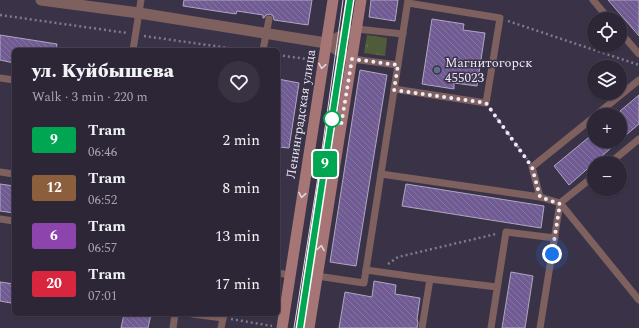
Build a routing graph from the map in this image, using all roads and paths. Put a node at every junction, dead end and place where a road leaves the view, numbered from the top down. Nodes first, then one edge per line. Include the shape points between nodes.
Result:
1 (41, 0) edge
2 (141, 0) edge
3 (333, 0) edge
4 (361, 0) edge
5 (593, 0) edge
6 (408, 2) edge
7 (603, 12) edge
8 (139, 13) junction
9 (0, 15) edge
10 (500, 18) junction
11 (269, 19) dead end
12 (357, 29) junction
13 (266, 33) junction
14 (403, 34) junction
15 (136, 35) junction
16 (627, 40) edge
17 (326, 43) junction
18 (133, 48) edge
19 (229, 48) edge
20 (263, 48) edge
21 (639, 54) edge
22 (352, 59) junction
23 (398, 65) junction
24 (639, 65) edge
25 (0, 78) edge
26 (12, 80) edge
27 (639, 80) edge
28 (394, 90) junction
29 (486, 103) junction
30 (605, 108) edge
31 (587, 122) edge
32 (639, 139) edge
33 (618, 156) edge
34 (532, 167) junction
35 (0, 172) edge
36 (12, 174) edge
37 (381, 174) junction
38 (587, 182) edge
39 (540, 197) junction
40 (560, 204) junction
41 (0, 219) edge
42 (12, 221) edge
43 (506, 232) junction
44 (555, 238) junction
45 (366, 270) junction
46 (379, 272) junction
47 (280, 273) edge
48 (290, 275) junction
49 (317, 276) junction
50 (430, 279) junction
51 (497, 287) junction
52 (639, 300) edge
53 (175, 316) edge
54 (223, 316) edge
55 (282, 327) edge
56 (173, 328) edge
57 (221, 328) edge
58 (308, 328) edge
59 (422, 328) edge
60 (491, 328) edge
61 (540, 328) edge

1 - 8 street
2 - 8 lane
3 - 17 main road, Ленинградская улица
4 - 12 main road
5 - 7 lane
6 - 10 lane
6 - 14 lane
8 - 13 street
8 - 15 lane
9 - 15 path
10 - 24 path
10 - 29 lane
11 - 13 lane
12 - 14 lane
12 - 17 street
12 - 22 main road
13 - 17 street
13 - 20 lane
14 - 23 lane
15 - 18 lane
15 - 19 path
16 - 21 lane
17 - 22 street
17 -> 48 main road, Ленинградская улица
22 - 23 lane
49 -> 22 main road
23 - 28 lane
25 - 26 lane
27 - 30 lane
28 - 29 lane
28 - 37 lane
29 - 34 path
31 - 34 lane
32 - 33 lane
34 - 39 lane
35 - 36 lane
37 - 39 lane
37 - 45 lane
38 - 40 lane
39 - 40 lane
40 - 44 lane
40 - 52 lane
41 - 42 lane
43 - 44 lane
43 - 46 path via 398,257
43 - 51 lane
44 - 61 lane
45 - 46 lane
45 - 49 lane via 364,283
46 - 50 lane
47 - 48 lane
48 - 55 main road, Ленинградская улица
49 - 58 main road
50 - 51 lane
50 - 59 lane
51 - 60 lane
53 - 56 lane
54 - 55 path
54 - 57 lane

